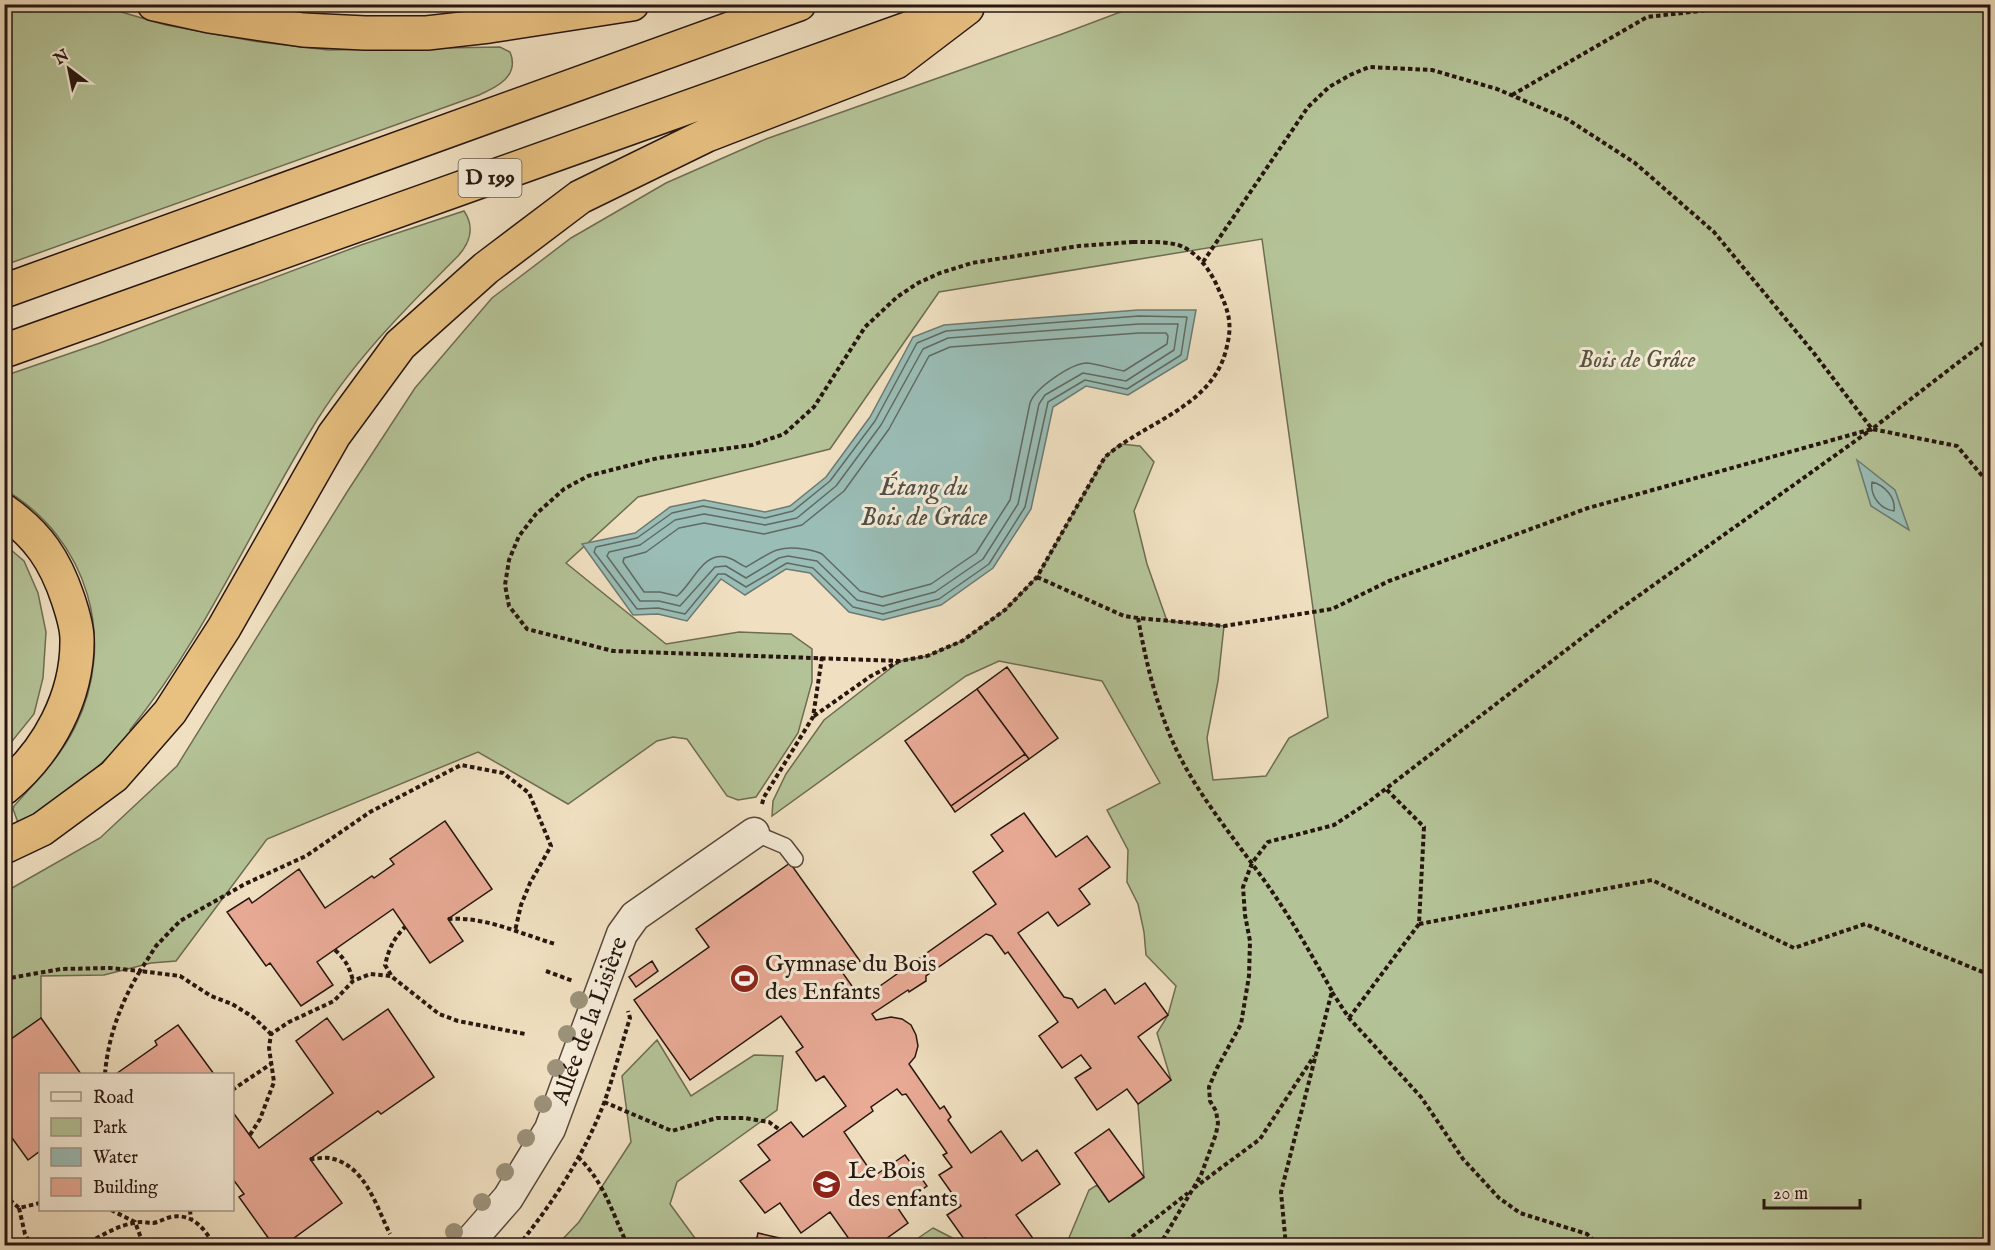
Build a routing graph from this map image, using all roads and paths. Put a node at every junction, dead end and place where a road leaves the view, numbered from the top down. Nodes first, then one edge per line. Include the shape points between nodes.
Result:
1 (154, 4) edge
2 (632, 4) edge
3 (799, 4) edge
4 (1761, 4) edge
5 (971, 6) edge
6 (1512, 95) junction
7 (1203, 262) junction
8 (4, 291) edge
9 (1990, 338) edge
10 (4, 351) edge
11 (1872, 429) junction
12 (1990, 485) edge
13 (4, 511) edge
14 (1037, 577) junction
15 (1138, 618) junction
16 (822, 657) junction
17 (900, 661) junction
18 (813, 717) junction
19 (4, 788) edge
20 (1386, 789) junction
21 (754, 833) junction
22 (4, 847) edge
23 (795, 859) dead end
24 (1252, 863) junction
25 (448, 919) dead end
26 (1419, 924) junction
27 (405, 927) dead end
28 (514, 931) junction
29 (555, 944) dead end
30 (335, 950) dead end
31 (140, 970) junction
32 (1990, 975) edge
33 (391, 976) junction
34 (4, 979) edge
35 (353, 981) junction
36 (1332, 991) junction
37 (1349, 1018) junction
38 (272, 1034) junction
39 (525, 1034) dead end
40 (1316, 1053) junction
41 (271, 1064) junction
42 (105, 1073) edge
43 (234, 1089) edge
44 (604, 1102) dead end
45 (780, 1130) dead end
46 (250, 1135) dead end
47 (578, 1157) dead end
48 (310, 1159) dead end
49 (1191, 1191) junction
50 (4, 1195) edge
51 (39, 1203) edge
52 (19, 1208) junction
53 (115, 1211) edge
54 (190, 1211) edge
55 (191, 1219) junction
56 (135, 1222) junction
57 (390, 1234) dead end
58 (32, 1245) edge
59 (83, 1245) edge
60 (144, 1245) edge
61 (214, 1245) edge
62 (466, 1245) edge
63 (628, 1245) edge
64 (1120, 1245) edge
65 (1159, 1245) edge
66 (1286, 1245) edge
67 (1599, 1245) edge

1 - 2 highway via 303,30 427,33
3 - 8 highway, D 199
4 - 6 path via 1647,17
5 - 10 highway, D 199
5 - 22 highway via 896,62 707,135 580,197 486,268 400,345 334,435 224,628 170,712 114,776 42,829
6 - 7 path via 1431,70 1369,67 1350,75 1329,87 1308,107
6 - 11 path via 1567,118 1635,163 1714,232
7 - 14 path via 1227,308 1231,332 1223,362 1204,391 1105,457
7 - 16 path via 1182,246 1133,242 1079,246 972,263 940,273 897,297 866,327 814,407 784,434 752,445 658,458 588,476 564,489 536,514 519,536 509,560 505,585 509,606 527,629 613,651
9 - 11 path
11 - 12 path via 1957,446
11 - 15 path via 1588,508 1389,581 1332,609 1224,626
11 - 20 path via 1613,614
13 - 19 highway via 35,536 51,557 78,638 68,699 57,724 35,756
14 - 15 path via 1124,616
14 - 17 path via 1005,610 962,641 927,656
15 - 24 path via 1159,705 1176,749
16 - 17 path
16 - 18 path
17 - 18 path
18 - 21 path via 764,796
20 - 24 path via 1334,825 1268,842
20 - 26 path via 1424,827
21 - 23 lane via 785,846
21 - 62 street, Allée de la Lisière via 617,932 550,1129 508,1198
24 - 36 path
24 - 49 path via 1243,887 1250,940 1249,976 1240,1024 1209,1087 1218,1123 1201,1174
25 - 28 path via 465,918
26 - 32 path via 1652,880 1794,948 1865,924
26 - 37 path
27 - 33 path via 389,950 385,965
28 - 29 path
28 - 31 path via 530,883 550,846 529,793 503,773 461,765 370,813 306,856 245,884 180,921
30 - 35 path
31 - 34 path via 61,969
31 - 38 path via 180,976 253,1017
31 - 42 path via 117,1018
33 - 35 path via 370,974
33 - 39 path via 439,1014
35 - 38 path via 334,1001
36 - 37 path
36 - 40 path
37 - 67 path via 1421,1097 1463,1159 1499,1198 1520,1213 1587,1234
38 - 41 path
40 - 49 path via 1260,1139
40 - 66 path via 1281,1191
41 - 43 path
41 - 46 path via 274,1082
44 - 45 path via 672,1131 717,1118 769,1122
47 - 63 path via 592,1171
48 - 57 path via 330,1158 351,1167 364,1180
49 - 64 path
49 - 65 path
50 - 52 path
51 - 52 path
52 - 58 path
53 - 56 path
54 - 55 path
55 - 56 path via 178,1216
55 - 61 path via 203,1227
56 - 59 path
56 - 60 path

